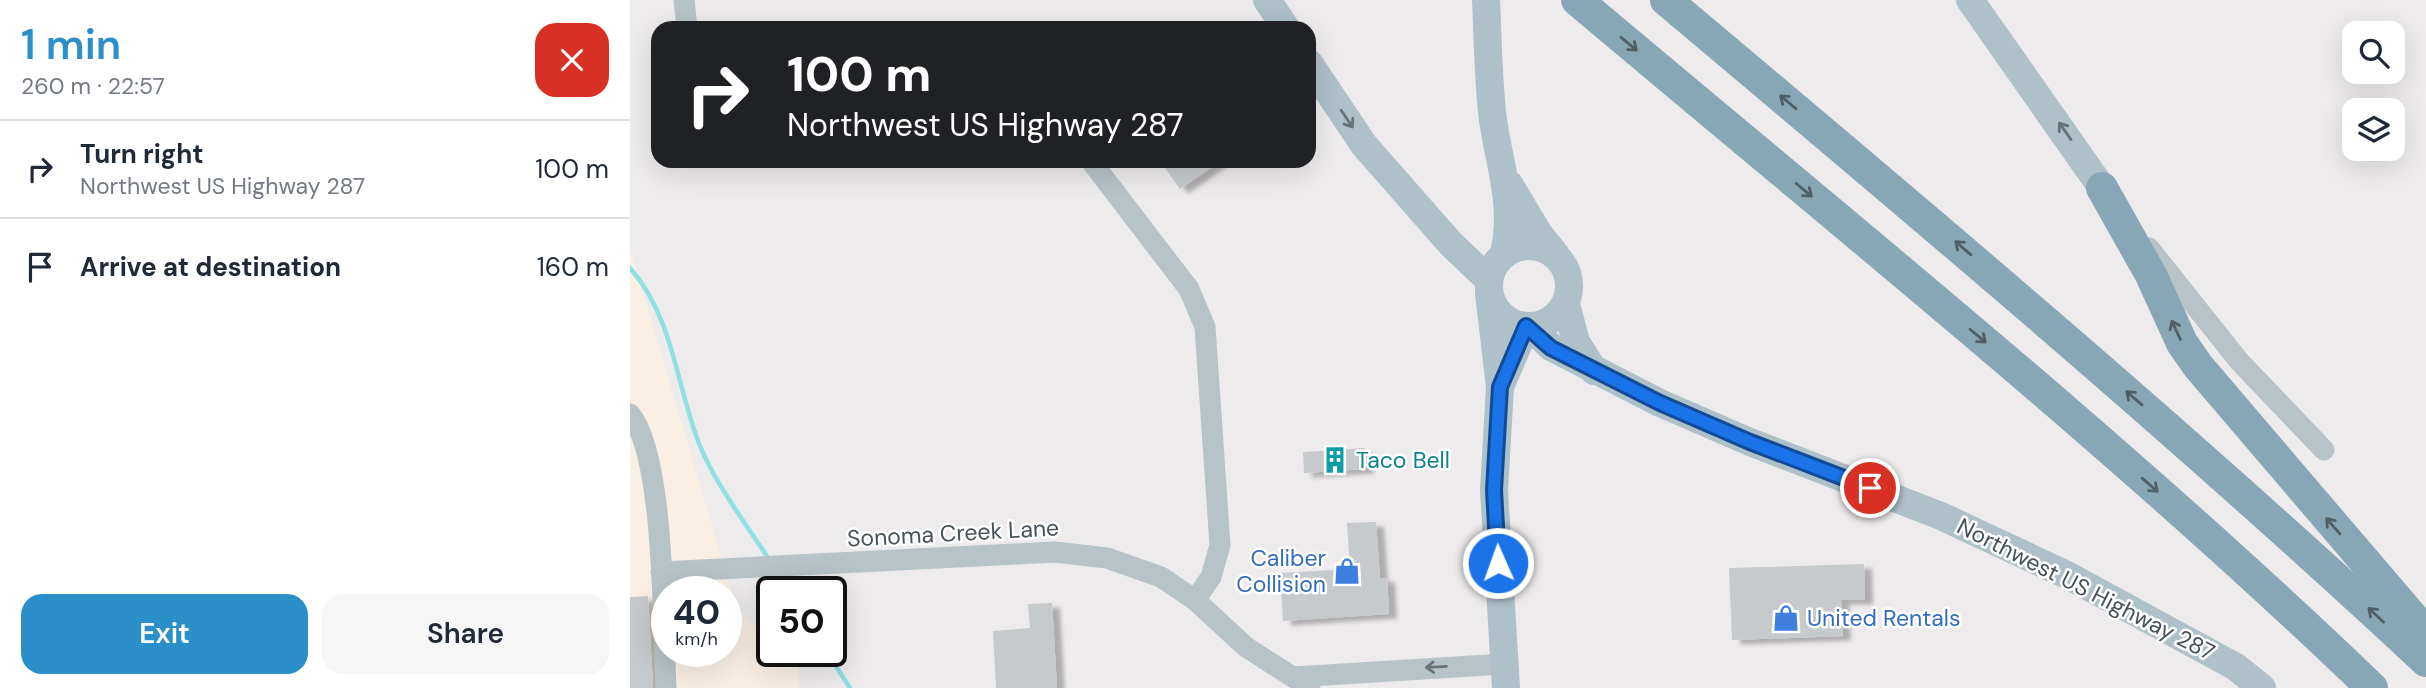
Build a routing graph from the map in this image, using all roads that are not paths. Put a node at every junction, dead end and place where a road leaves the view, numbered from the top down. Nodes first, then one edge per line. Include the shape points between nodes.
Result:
1 (684, 0) edge
2 (1267, 0) edge
3 (1486, 0) edge
4 (1577, 0) edge
5 (1666, 0) edge
6 (1970, 0) edge
7 (686, 21) edge
8 (1281, 21) edge
9 (1316, 73) edge
10 (1096, 168) edge
11 (1505, 178) junction
12 (2102, 188) junction
13 (1504, 254) junction
14 (1563, 263) junction
15 (1489, 286) junction
16 (1566, 304) junction
17 (1528, 326) junction
18 (1594, 371) junction
19 (1500, 387) junction
20 (630, 414) edge
21 (2323, 450) dead end
22 (661, 572) junction
23 (1195, 600) junction
24 (2426, 633) edge
25 (2426, 662) edge
26 (1505, 676) edge
27 (1302, 682) edge
28 (666, 688) edge
29 (2262, 688) edge
30 (2372, 688) edge

1 - 7 street
2 - 8 main road
3 - 11 main road via 1493,118
4 -> 30 highway via 2002,356 2251,573
25 -> 5 highway via 2274,520 1953,239
12 -> 6 main road
9 -> 15 main road via 1364,145
10 - 23 street via 1189,289 1205,327 1220,545 1211,577
11 - 13 main road via 1510,225
11 - 14 main road
12 - 21 street via 2239,361
24 -> 12 highway via 2198,366
13 - 14 main road via 1524,245 1535,246 1555,254
13 - 15 main road via 1492,270
14 - 16 main road via 1569,275
15 - 17 main road via 1502,316
15 - 19 main road
16 - 17 main road via 1544,324
16 - 18 main road via 1576,342
17 - 18 main road, Northwest US Highway 287 via 1551,348
17 - 19 main road
18 - 29 main road, Northwest US Highway 287 via 1750,442 2003,543 2236,667
19 - 26 main road via 1494,490
20 - 22 street via 651,461
22 - 23 street, Sonoma Creek Lane via 1055,552 1107,558 1161,577
22 - 28 street
23 - 27 street, Sonoma Creek Lane via 1246,647
26 -> 27 street, Sonoma Creek Lane

